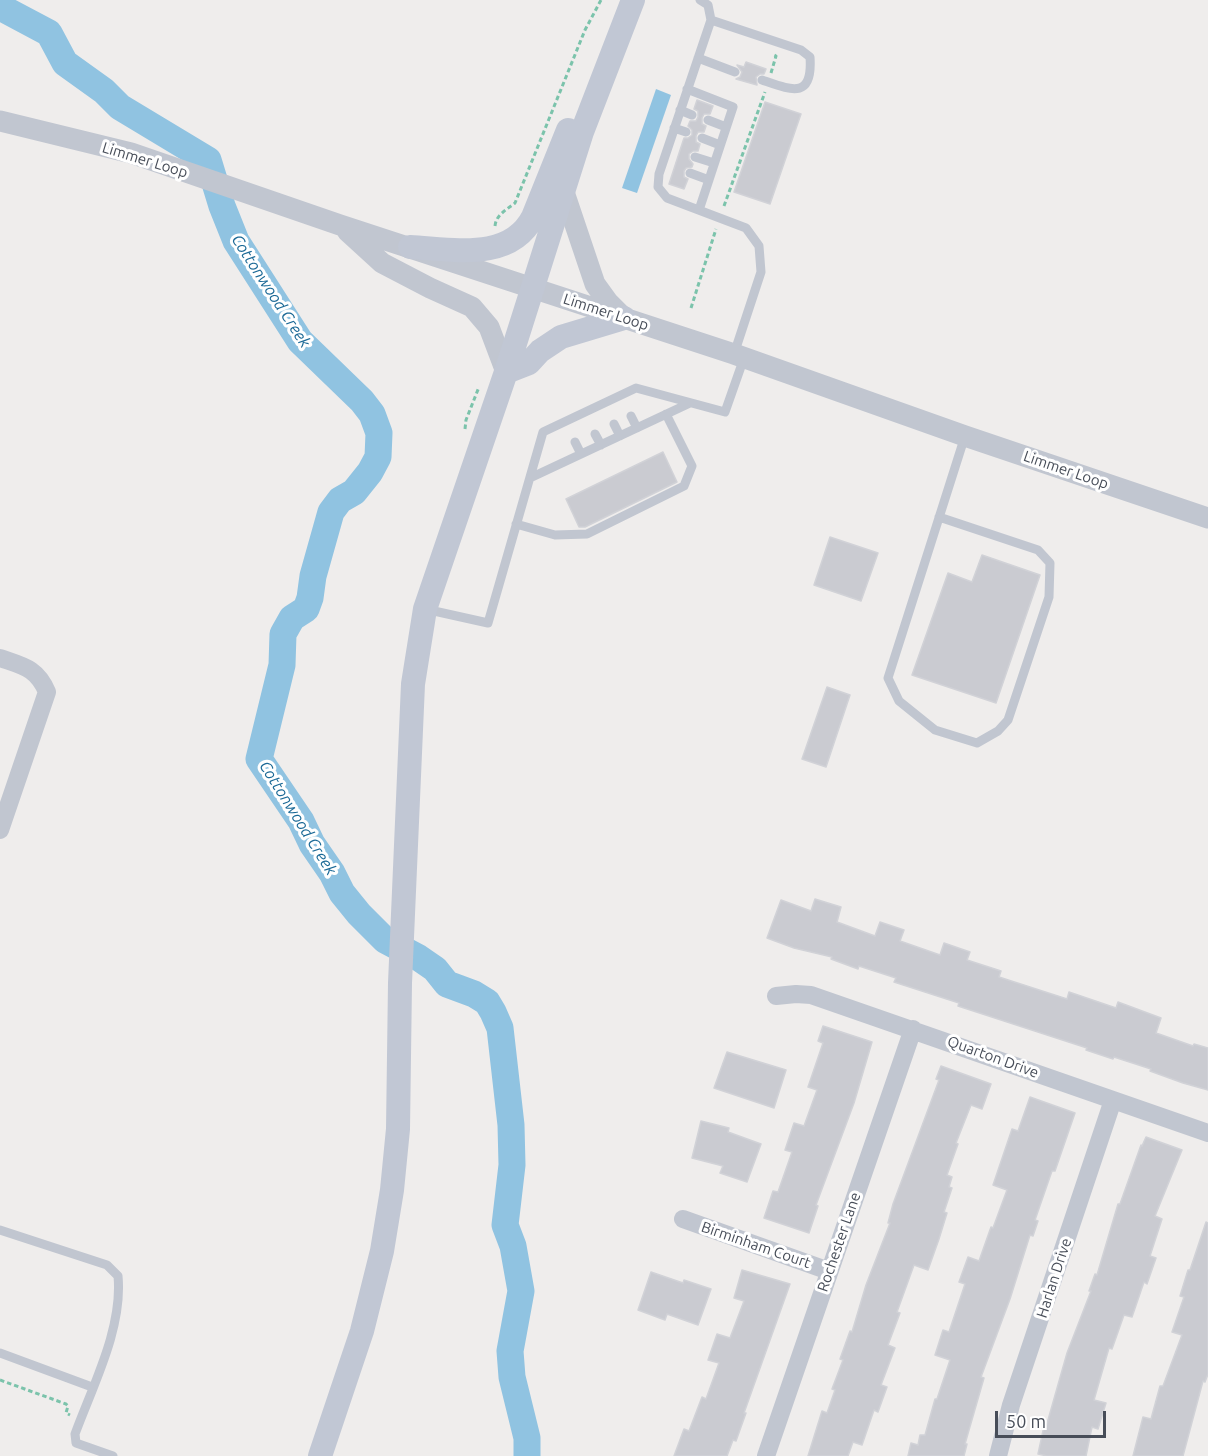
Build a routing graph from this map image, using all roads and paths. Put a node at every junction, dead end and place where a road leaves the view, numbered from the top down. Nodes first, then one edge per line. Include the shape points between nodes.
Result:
1 (601, 0) edge
2 (633, 0) edge
3 (700, 0) edge
4 (711, 20) junction
5 (765, 52) dead end
6 (610, 56) junction
7 (698, 58) junction
8 (735, 72) dead end
9 (766, 83) junction
10 (687, 89) junction
11 (680, 110) junction
12 (692, 115) dead end
13 (708, 120) dead end
14 (0, 122) edge
15 (726, 127) junction
16 (674, 128) junction
17 (686, 132) dead end
18 (702, 138) dead end
19 (720, 145) junction
20 (668, 148) junction
21 (680, 151) dead end
22 (695, 157) dead end
23 (663, 162) junction
24 (714, 164) junction
25 (674, 167) dead end
26 (690, 173) dead end
27 (709, 180) junction
28 (564, 192) junction
29 (724, 206) dead end
30 (699, 210) junction
31 (340, 225) junction
32 (716, 228) dead end
33 (495, 229) dead end
34 (410, 247) junction
35 (534, 289) junction
36 (691, 308) dead end
37 (624, 318) junction
38 (739, 356) junction
39 (506, 372) junction
40 (621, 395) junction
41 (603, 403) junction
42 (690, 403) junction
43 (626, 405) dead end
44 (584, 412) junction
45 (608, 412) dead end
46 (666, 414) junction
47 (631, 416) dead end
48 (590, 422) dead end
49 (614, 424) dead end
50 (637, 428) junction
51 (595, 434) dead end
52 (620, 436) junction
53 (965, 436) junction
54 (575, 442) dead end
55 (601, 445) junction
56 (581, 454) junction
57 (530, 478) junction
58 (939, 517) junction
59 (1208, 518) edge
60 (516, 524) junction
61 (425, 609) junction
62 (0, 658) edge
63 (0, 830) edge
64 (776, 996) dead end
65 (913, 1029) junction
66 (1113, 1100) junction
67 (1208, 1133) edge
68 (683, 1219) dead end
69 (0, 1230) edge
70 (830, 1271) junction
71 (0, 1353) edge
72 (0, 1380) edge
73 (92, 1387) junction
74 (80, 1418) junction
75 (114, 1456) edge
76 (320, 1456) edge
77 (766, 1456) edge
78 (998, 1456) edge

1 - 33 path via 585,30 515,203 495,220
2 - 6 main road
3 - 4 lane via 708,5
4 - 7 lane
4 - 9 lane via 801,50 810,57 808,79 803,87 796,90
5 - 9 path via 776,56
6 - 28 main road
6 - 34 main road via 582,93 528,227 519,236 495,249
7 - 8 lane
7 - 10 lane
9 - 29 path
10 - 11 lane
10 - 15 lane via 733,107
11 - 12 lane
11 - 16 lane
13 - 15 lane
14 - 31 street, Limmer Loop via 131,153
15 - 19 lane
16 - 17 lane
16 - 20 lane
18 - 19 lane
19 - 24 lane
20 - 21 lane
20 - 23 lane
22 - 24 lane
23 - 25 lane
23 - 30 lane via 658,188 667,198
24 - 27 lane
26 - 27 lane
27 - 30 lane
28 - 35 main road
28 - 37 street via 595,284
30 - 38 lane via 746,228 759,246 761,272
31 - 34 street, Limmer Loop
31 - 39 street via 382,263 472,307 489,327
32 - 36 path
34 - 35 street, Limmer Loop
35 - 37 street, Limmer Loop
35 - 39 main road
37 - 38 street, Limmer Loop
37 - 39 main road via 561,337 529,363
38 - 42 lane via 725,412
38 - 53 street, Limmer Loop
39 - 61 main road
40 - 41 lane
40 - 42 lane via 636,388
40 - 43 lane
41 - 44 lane
41 - 45 lane
42 - 46 lane
44 - 48 lane
44 - 57 lane via 567,426 543,432
46 - 50 lane
46 - 60 lane via 692,466 684,486 587,534 555,535
47 - 50 lane
49 - 52 lane
50 - 52 lane
51 - 55 lane
52 - 55 lane
53 - 58 lane
53 - 59 street, Limmer Loop
54 - 56 lane
55 - 56 lane
56 - 57 lane
57 - 60 lane
58 - 58 lane via 888,678 898,701 935,730 978,742 1008,720 1049,597 1050,563 1038,550
60 - 61 lane via 488,623
61 - 76 main road via 413,684 398,1129 392,1190 362,1331
62 - 63 street via 33,672 41,678 47,692
64 - 65 street, Quarton Drive via 812,994
65 - 66 street, Quarton Drive
65 - 70 street, Rochester Lane
66 - 67 street, Quarton Drive
66 - 78 street, Harlan Drive via 1011,1405
68 - 70 street, Birminham Court
69 - 73 lane via 106,1264 118,1276 120,1291 113,1332
70 - 77 street, Rochester Lane
71 - 73 lane
72 - 74 path via 66,1404 66,1413
73 - 74 lane
74 - 75 lane via 76,1443

